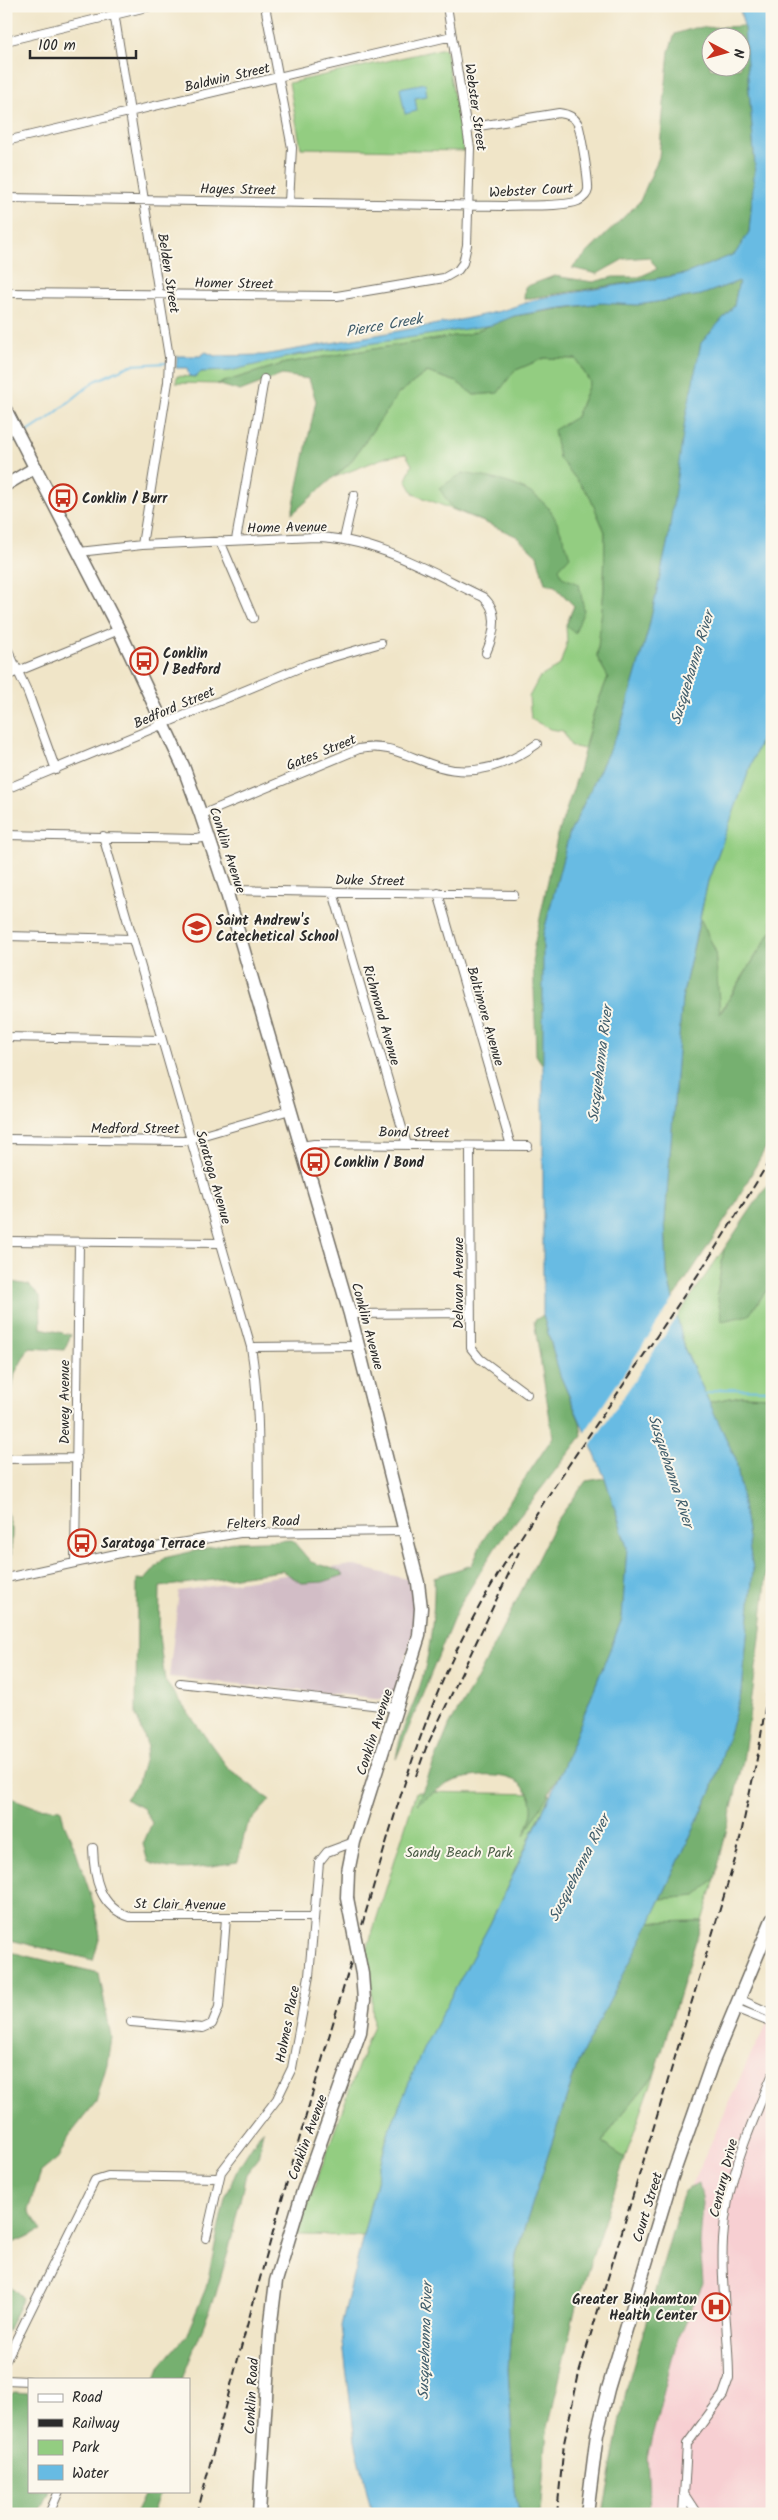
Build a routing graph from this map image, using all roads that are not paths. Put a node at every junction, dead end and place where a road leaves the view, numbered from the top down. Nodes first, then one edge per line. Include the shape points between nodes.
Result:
1 (113, 6) edge
2 (151, 6) edge
3 (265, 6) edge
4 (447, 6) edge
5 (114, 15) junction
6 (452, 36) junction
7 (6, 41) edge
8 (278, 78) junction
9 (130, 112) junction
10 (468, 128) junction
11 (6, 141) edge
12 (6, 198) edge
13 (144, 200) junction
14 (289, 202) junction
15 (468, 205) junction
16 (458, 270) joint
17 (6, 293) edge
18 (159, 294) junction
19 (264, 379) dead end
20 (6, 410) edge
21 (36, 467) junction
22 (6, 485) edge
23 (354, 495) dead end
24 (344, 539) junction
25 (236, 540) junction
26 (220, 541) junction
27 (142, 545) junction
28 (79, 552) junction
29 (253, 618) dead end
30 (119, 630) junction
31 (381, 642) dead end
32 (6, 646) edge
33 (486, 653) dead end
34 (18, 670) junction
35 (6, 676) edge
36 (164, 724) junction
37 (537, 744) dead end
38 (56, 770) junction
39 (6, 789) edge
40 (201, 815) junction
41 (6, 835) edge
42 (103, 836) junction
43 (209, 836) junction
44 (226, 890) junction
45 (333, 892) junction
46 (438, 894) junction
47 (514, 895) dead end
48 (6, 936) edge
49 (132, 939) junction
50 (6, 1037) edge
51 (161, 1040) junction
52 (290, 1110) junction
53 (6, 1139) edge
54 (190, 1140) junction
55 (407, 1145) junction
56 (301, 1146) junction
57 (470, 1146) junction
58 (511, 1146) junction
59 (528, 1146) dead end
60 (6, 1241) edge
61 (79, 1242) junction
62 (220, 1243) junction
63 (470, 1313) junction
64 (350, 1314) junction
65 (358, 1346) junction
66 (250, 1347) junction
67 (527, 1394) dead end
68 (77, 1458) junction
69 (6, 1459) edge
70 (405, 1531) junction
71 (259, 1532) junction
72 (75, 1562) junction
73 (6, 1578) edge
74 (180, 1684) dead end
75 (398, 1708) junction
76 (354, 1842) junction
77 (93, 1848) dead end
78 (226, 1918) junction
79 (313, 1918) junction
80 (772, 1920) edge
81 (737, 2003) junction
82 (772, 2014) edge
83 (131, 2022) dead end
84 (772, 2023) edge
85 (772, 2076) edge
86 (218, 2178) junction
87 (206, 2238) dead end
88 (276, 2281) joint
89 (6, 2360) edge
90 (6, 2380) edge
91 (28, 2381) edge
92 (59, 2492) edge
93 (684, 2494) junction
94 (49, 2514) edge
95 (259, 2514) edge
96 (586, 2514) edge
97 (683, 2514) edge
98 (697, 2514) edge

1 - 5 street, Belden Street
2 - 5 street
3 - 8 street
4 - 6 street, Webster Street
5 - 7 street
5 - 9 street, Belden Street
6 - 8 street, Baldwin Street
6 - 10 street, Webster Street
8 - 9 street, Baldwin Street
8 - 14 street via 293,154
9 - 11 street, Baldwin Street
9 - 13 street, Belden Street
10 - 15 street, Webster Street via 471,166
10 - 15 street, Webster Court via 567,114 578,124 588,190 578,201 565,203
12 - 13 street, Hayes Street
13 - 14 street, Hayes Street
13 - 18 street, Belden Street
14 - 15 street, Hayes Street
15 - 16 street, Webster Street via 467,245
16 - 18 street, Homer Street via 444,278 337,296
17 - 18 street, Homer Street
18 - 27 street, Belden Street via 169,376
19 - 25 street
20 - 21 main road, Conklin Avenue
21 - 22 street
21 - 28 main road, Conklin Avenue
23 - 24 street
24 - 25 street, Home Avenue
24 - 33 street, Home Avenue via 399,557 483,597 491,604 494,616
25 - 26 street, Home Avenue
26 - 27 street, Home Avenue
26 - 29 street
27 - 28 street, Home Avenue
28 - 30 main road, Conklin Avenue
30 - 34 street
30 - 36 main road, Conklin Avenue
31 - 36 street, Bedford Street via 314,662
32 - 34 street
34 - 35 street
34 - 38 street
36 - 38 street, Bedford Street
36 - 40 main road, Conklin Avenue
37 - 40 street, Gates Street via 513,760 476,770 439,767 389,748 359,749
38 - 39 street, Bedford Street
40 - 43 main road, Conklin Avenue
41 - 42 street
42 - 43 street
42 - 49 street, Saratoga Avenue
43 - 44 main road, Conklin Avenue
44 - 45 street, Duke Street
44 - 52 main road, Conklin Avenue
45 - 46 street, Duke Street
45 - 55 street, Richmond Avenue
46 - 47 street, Duke Street
46 - 58 street, Baltimore Avenue
48 - 49 street
49 - 51 street, Saratoga Avenue
50 - 51 street
51 - 54 street, Saratoga Avenue
52 - 54 street, Medford Street
52 - 56 main road, Conklin Avenue
53 - 54 street, Medford Street
54 - 62 street, Saratoga Avenue
55 - 56 street, Bond Street
55 - 57 street, Bond Street
56 - 64 main road, Conklin Avenue
57 - 58 street, Bond Street
57 - 63 street, Delavan Avenue
58 - 59 street, Bond Street
60 - 61 street
61 - 62 street
61 - 68 street, Dewey Avenue
62 - 66 street, Saratoga Avenue
63 - 64 street
63 - 67 street, Delavan Avenue via 471,1348 480,1359
64 - 65 main road, Conklin Avenue
65 - 66 street
65 - 70 main road, Conklin Avenue
66 - 71 street, Saratoga Avenue via 255,1371
68 - 69 street
68 - 72 street, Dewey Avenue
70 - 71 street, Felters Road
70 - 75 main road, Conklin Avenue via 418,1583 421,1620
71 - 72 street, Felters Road
72 - 73 street, Felters Road
74 - 75 street
75 - 76 main road, Conklin Avenue
76 - 79 street, Holmes Place via 327,1852 319,1862
76 - 88 main road, Conklin Avenue, bridge via 347,1898 362,1974 364,2000 360,2032 301,2198
77 - 78 street, St Clair Avenue via 102,1895 117,1912 140,1918
78 - 79 street, St Clair Avenue
78 - 83 street via 219,2007 212,2024 203,2028
79 - 86 street, Holmes Place via 309,1976 292,2068 276,2099
80 - 81 main road, Court Street
81 - 82 street
81 - 84 street
81 - 96 main road, Court Street via 683,2141 617,2355 597,2434
85 - 93 street, Century Drive via 741,2149 725,2217 722,2256 728,2384 688,2444
86 - 87 street, Holmes Place
86 - 89 street via 108,2176 98,2179 89,2189
88 - 95 main road, Conklin Road
90 - 91 street
92 - 94 street
93 - 97 street, Century Drive
93 - 98 street

